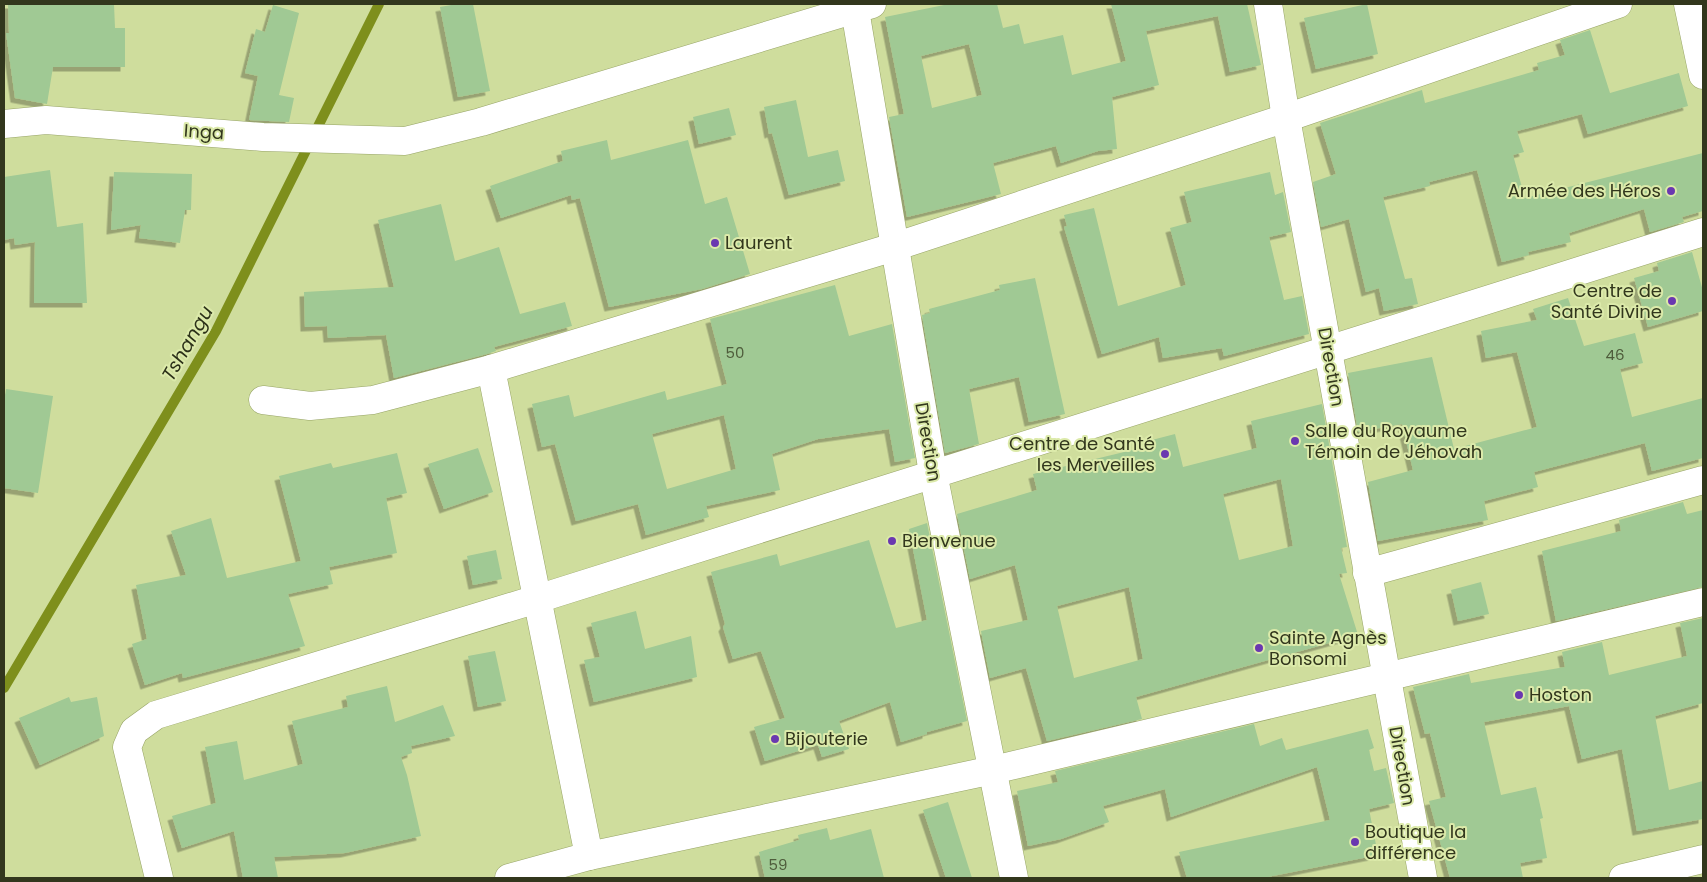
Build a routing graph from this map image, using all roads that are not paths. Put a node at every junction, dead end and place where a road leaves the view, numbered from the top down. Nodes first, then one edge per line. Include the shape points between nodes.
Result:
1 (1268, 4) edge
2 (1618, 4) edge
3 (1688, 4) edge
4 (860, 6) edge
5 (1703, 75) edge
6 (1286, 118) junction
7 (4, 124) edge
8 (1703, 232) edge
9 (894, 247) junction
10 (1328, 351) junction
11 (491, 369) junction
12 (263, 400) dead end
13 (933, 473) junction
14 (1703, 480) edge
15 (1367, 573) junction
16 (537, 599) junction
17 (1703, 602) edge
18 (1386, 676) junction
19 (992, 770) junction
20 (590, 856) junction
21 (1703, 858) edge
22 (159, 878) edge
23 (508, 878) edge
24 (1014, 878) edge
25 (1422, 878) edge
26 (1623, 878) edge

1 - 6 street, Direction
2 - 6 street
3 - 5 street
4 - 7 street, Inga via 481,122 405,141 263,137 46,120
4 - 9 street, Direction
6 - 9 street
6 - 10 street, Direction
8 - 10 street
9 - 11 street
9 - 13 street, Direction
10 - 13 street
10 - 15 street, Direction
11 - 12 street via 373,400 310,406
11 - 16 street
13 - 16 street
13 - 19 street, Direction
14 - 15 street
15 - 18 street, Direction
16 - 20 street
16 - 22 street via 156,715 134,730 127,747
17 - 18 street
18 - 19 street
18 - 25 street, Direction
19 - 20 street
19 - 24 street, Direction
20 - 23 street
21 - 26 street

